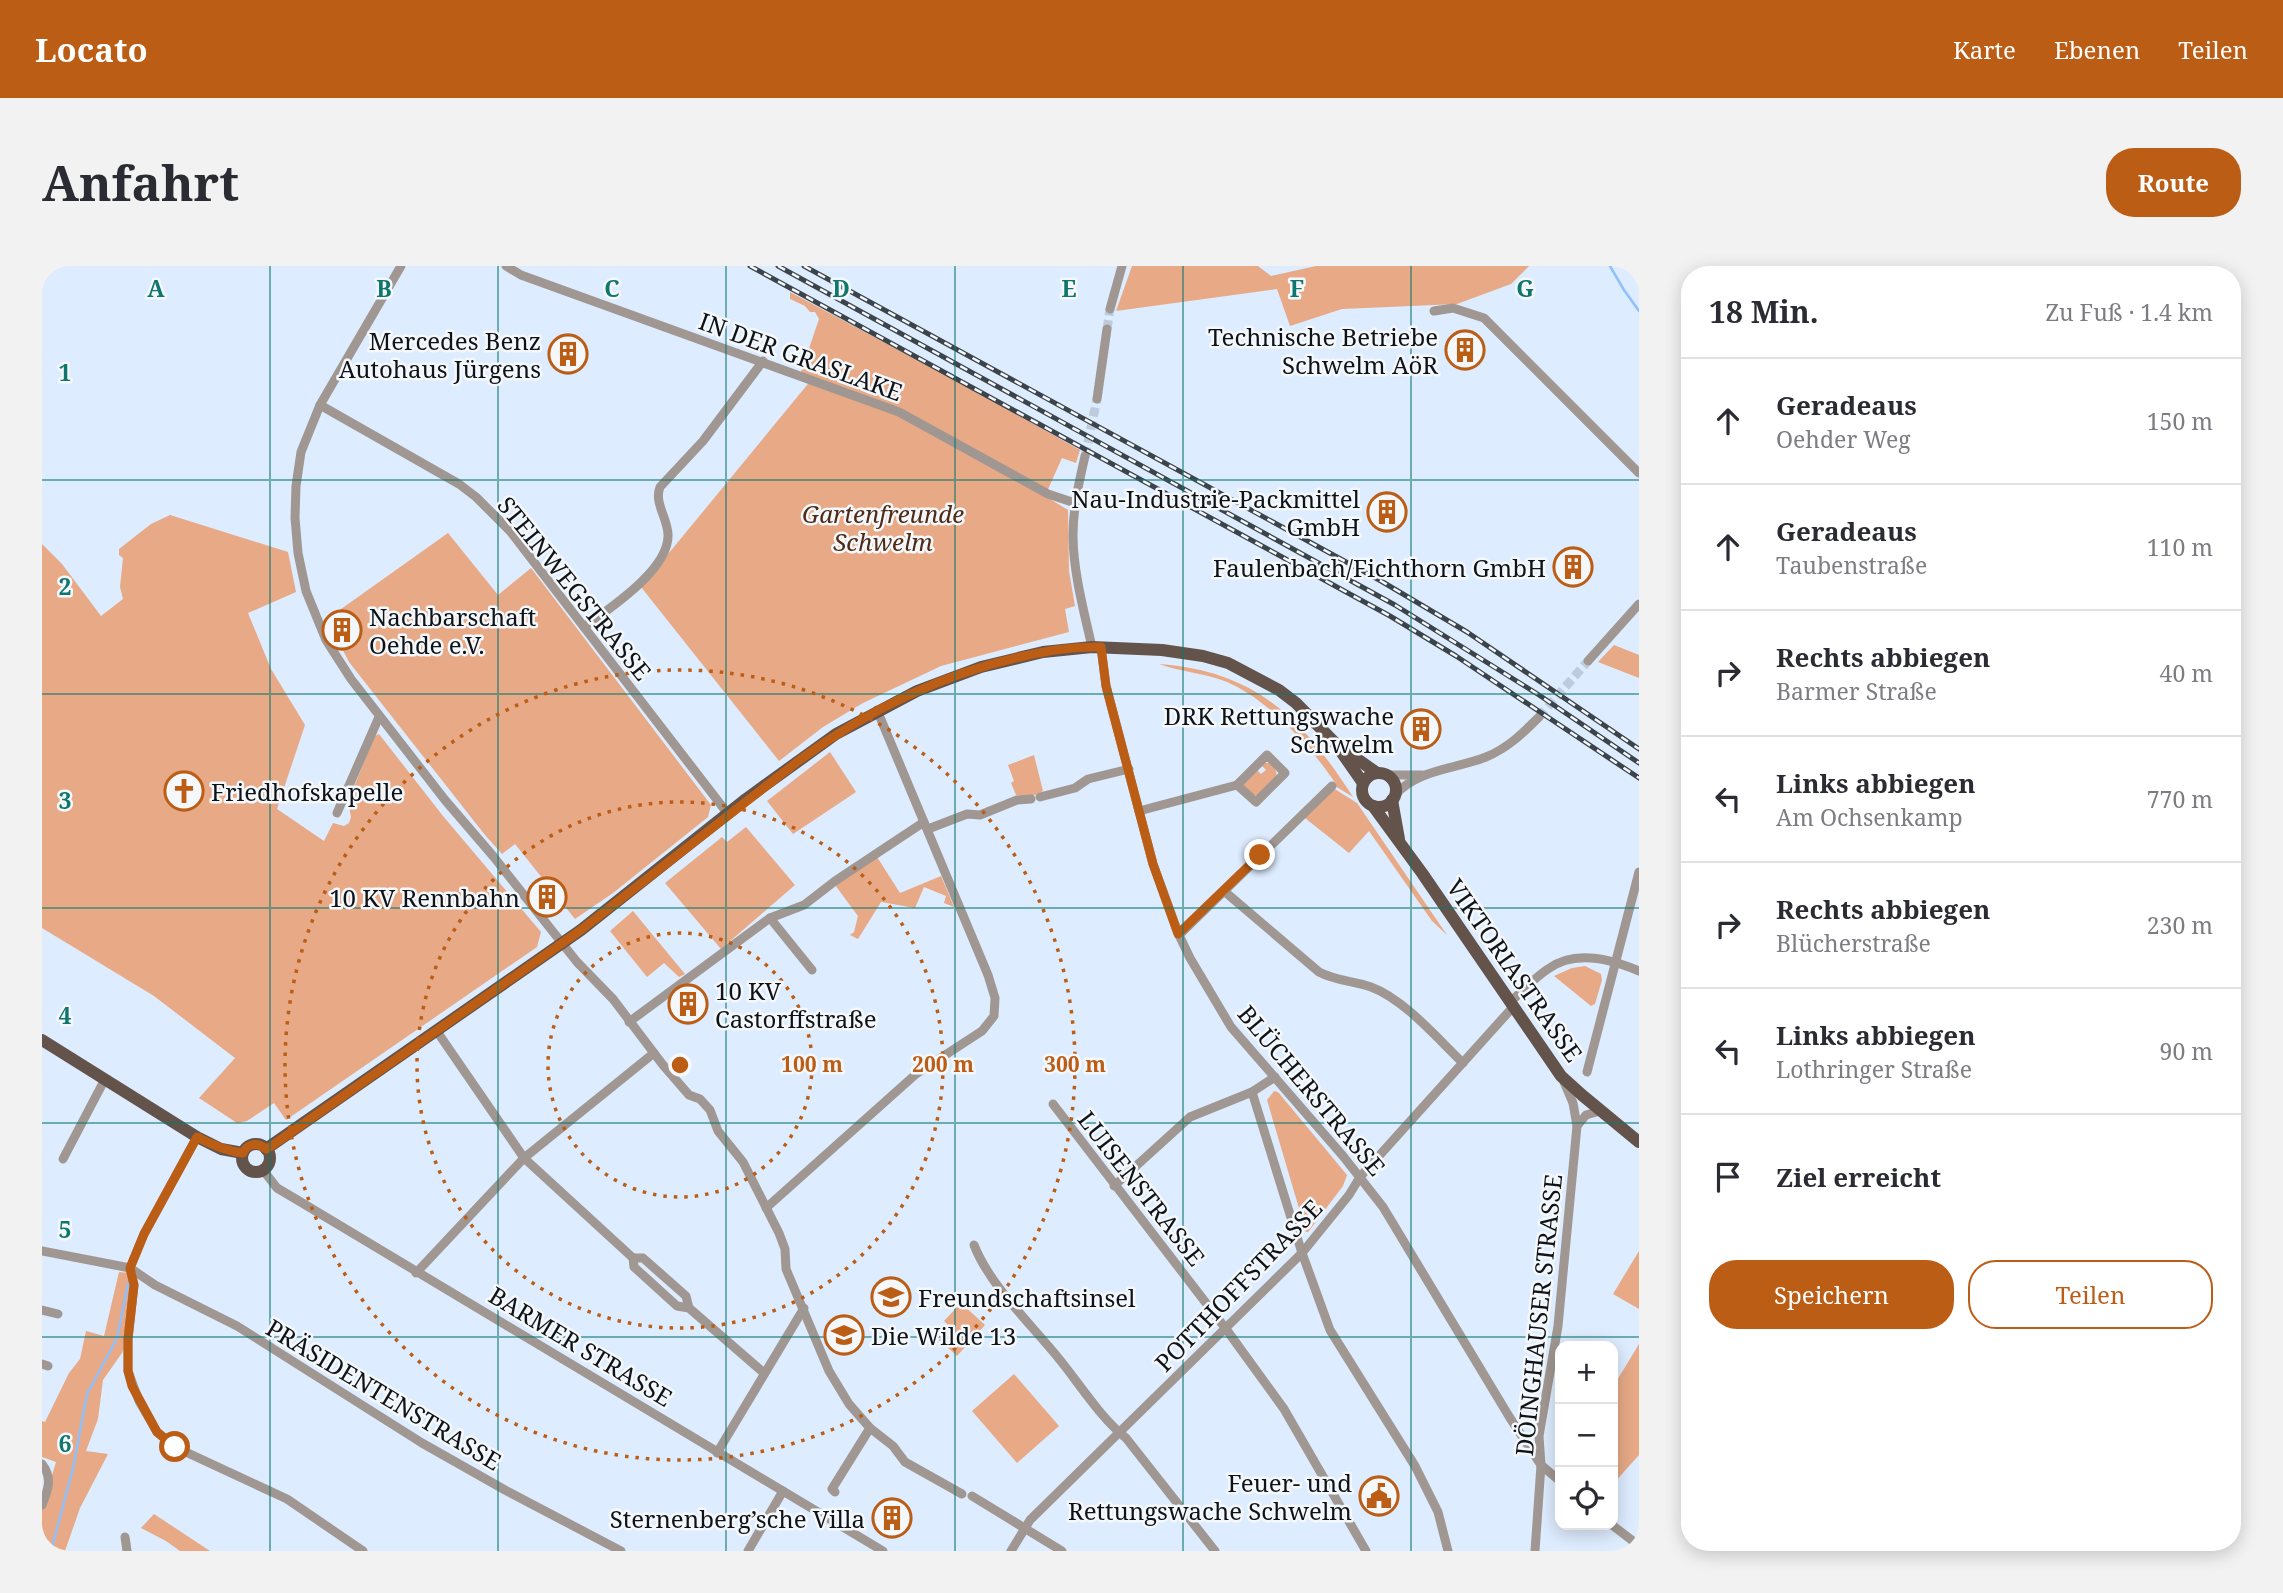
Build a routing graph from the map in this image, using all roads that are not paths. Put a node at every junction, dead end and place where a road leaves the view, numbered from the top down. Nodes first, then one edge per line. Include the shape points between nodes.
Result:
1 (401, 266) edge
2 (506, 266) edge
3 (1122, 266) edge
4 (1110, 309) tunnel mouth
5 (1434, 311) dead end
6 (1107, 329) tunnel mouth
7 (763, 361) junction
8 (1097, 399) tunnel mouth
9 (320, 405) junction
10 (1085, 456) tunnel mouth
11 (1639, 473) edge
12 (1075, 503) junction
13 (1639, 604) edge
14 (584, 627) junction
15 (1096, 647) junction
16 (1588, 661) tunnel mouth
17 (877, 710) junction
18 (1539, 717) tunnel mouth
19 (379, 718) junction
20 (1336, 744) junction
21 (1129, 769) junction
22 (1382, 774) junction
23 (1428, 774) junction
24 (1363, 783) junction
25 (1237, 785) junction
26 (1332, 786) dead end
27 (1394, 798) junction
28 (1373, 806) junction
29 (1139, 811) junction
30 (337, 813) dead end
31 (728, 814) junction
32 (926, 825) junction
33 (1399, 839) junction
34 (1639, 872) edge
35 (1224, 891) junction
36 (770, 918) junction
37 (1178, 934) junction
38 (563, 943) junction
39 (1616, 961) junction
40 (812, 970) dead end
41 (1639, 971) edge
42 (1511, 1005) junction
43 (629, 1022) junction
44 (436, 1030) junction
45 (42, 1040) edge
46 (654, 1053) junction
47 (1463, 1063) junction
48 (1587, 1072) dead end
49 (1561, 1076) junction
50 (1275, 1077) junction
51 (105, 1079) junction
52 (1252, 1092) junction
53 (1053, 1104) dead end
54 (1600, 1111) junction
55 (1577, 1126) junction
56 (197, 1137) junction
57 (1639, 1142) edge
58 (266, 1149) junction
59 (243, 1153) junction
60 (524, 1158) junction
61 (63, 1159) dead end
62 (263, 1170) junction
63 (1360, 1177) junction
64 (1114, 1186) junction
65 (766, 1208) junction
66 (974, 1245) dead end
67 (42, 1251) edge
68 (1302, 1253) junction
69 (130, 1268) junction
70 (416, 1273) junction
71 (804, 1308) junction
72 (42, 1310) edge
73 (58, 1314) dead end
74 (1226, 1329) junction
75 (764, 1373) junction
76 (870, 1428) junction
77 (1119, 1432) junction
78 (717, 1452) junction
79 (42, 1464) edge
80 (1541, 1465) junction
81 (1555, 1477) edge
82 (783, 1491) junction
83 (835, 1492) dead end
84 (42, 1505) edge
85 (1027, 1528) junction
86 (1618, 1529) edge
87 (125, 1538) dead end
88 (1639, 1545) edge
89 (127, 1551) edge
90 (363, 1551) edge
91 (621, 1551) edge
92 (748, 1551) edge
93 (883, 1551) edge
94 (1011, 1551) edge
95 (1062, 1551) edge
96 (1215, 1551) edge
97 (1366, 1551) edge
98 (1448, 1551) edge
99 (1535, 1551) edge
100 (1631, 1551) edge

1 - 9 street
2 - 7 street, IN DER GRASLAKE
3 - 4 street
5 - 11 street via 1453,307 1484,318
6 - 8 street
7 - 12 street, IN DER GRASLAKE via 899,412 1048,494
7 - 14 street via 690,457 660,487 657,495 668,527 666,550 642,580
9 - 14 street, STEINWEGSTRASSE via 476,497 510,531
9 - 19 street via 301,452 295,518 298,553 306,591 326,640
10 - 12 street, BLÜCHERSTRASSE
12 - 15 street, BLÜCHERSTRASSE via 1075,570
13 - 16 street
14 - 31 street, STEINWEGSTRASSE
15 - 17 main road via 1043,652 989,665
15 - 20 main road via 1180,652 1228,663 1279,690
15 - 21 street, BLÜCHERSTRASSE
17 - 31 main road via 836,734
17 - 32 street
18 - 23 street via 1516,740 1490,756
19 - 30 street
19 - 38 street
20 - 22 main road
20 - 24 main road
21 - 29 street, BLÜCHERSTRASSE
21 - 32 street via 980,815
22 - 23 street
22 - 24 main road via 1368,776
22 - 27 main road via 1395,784
23 - 27 street via 1407,784
24 - 28 main road via 1363,797
25 - 25 street via 1256,802 1285,774 1267,755
25 - 29 street
26 - 35 street
27 - 28 main road via 1384,806
27 - 33 main road, VIKTORIASTRASSE
28 - 33 main road, VIKTORIASTRASSE
29 - 37 street, BLÜCHERSTRASSE
31 - 38 main road
32 - 36 street via 792,911
32 - 65 street via 995,998 994,1016 982,1031 916,1074
33 - 42 main road, VIKTORIASTRASSE
34 - 39 street
35 - 37 street
35 - 47 street via 1319,972 1387,995
36 - 40 street
36 - 43 street
37 - 50 street, BLÜCHERSTRASSE via 1231,1027
38 - 43 street
38 - 44 main road
39 - 41 street, POTTHOFFSTRASSE
39 - 42 street, POTTHOFFSTRASSE via 1569,959 1550,967
39 - 48 street
42 - 47 street, POTTHOFFSTRASSE
42 - 49 main road, VIKTORIASTRASSE
43 - 46 street
44 - 58 main road
44 - 60 street
45 - 51 main road
46 - 60 street
46 - 65 street via 689,1095 710,1110 718,1131 749,1170
47 - 63 street, POTTHOFFSTRASSE
49 - 54 main road, VIKTORIASTRASSE
49 - 55 street, DÖINGHAUSER STRASSE
50 - 52 street
50 - 63 street, BLÜCHERSTRASSE
51 - 56 main road
51 - 61 street
52 - 64 street via 1190,1117
52 - 68 street
53 - 64 street, LUISENSTRASSE
54 - 55 street via 1586,1115
54 - 57 main road, VIKTORIASTRASSE
55 - 80 street, DÖINGHAUSER STRASSE via 1558,1326 1539,1436
56 - 59 main road
56 - 69 street
58 - 59 main road via 253,1144
58 - 62 main road via 269,1162
59 - 62 main road via 248,1170
60 - 70 street
60 - 75 street via 633,1258 643,1258 686,1296 689,1308
62 - 70 street, BARMER STRASSE via 277,1188
63 - 68 street, POTTHOFFSTRASSE
63 - 80 street, BLÜCHERSTRASSE via 1383,1207
64 - 74 street, LUISENSTRASSE
65 - 71 street
66 - 77 street via 1006,1296
67 - 69 street
68 - 74 street, POTTHOFFSTRASSE
68 - 98 street via 1330,1331 1415,1466 1438,1512
69 - 90 street via 134,1285 128,1371 157,1432 175,1447 287,1499
69 - 91 street, PRÄSIDENTENSTRASSE via 236,1326 434,1450
70 - 78 street, BARMER STRASSE
71 - 75 street
71 - 76 street via 837,1386
72 - 73 street
74 - 77 street, POTTHOFFSTRASSE
74 - 97 street, LUISENSTRASSE via 1284,1409
75 - 78 street
76 - 83 street via 832,1489
76 - 85 street via 905,1462
77 - 85 street, POTTHOFFSTRASSE
77 - 96 street
78 - 82 street, BARMER STRASSE
79 - 84 street via 50,1481
80 - 81 street, BLÜCHERSTRASSE
80 - 99 street, DÖINGHAUSER STRASSE
82 - 92 street
82 - 93 street, BARMER STRASSE
85 - 94 street, POTTHOFFSTRASSE
85 - 95 street
86 - 88 street
87 - 89 street
88 - 100 main road

